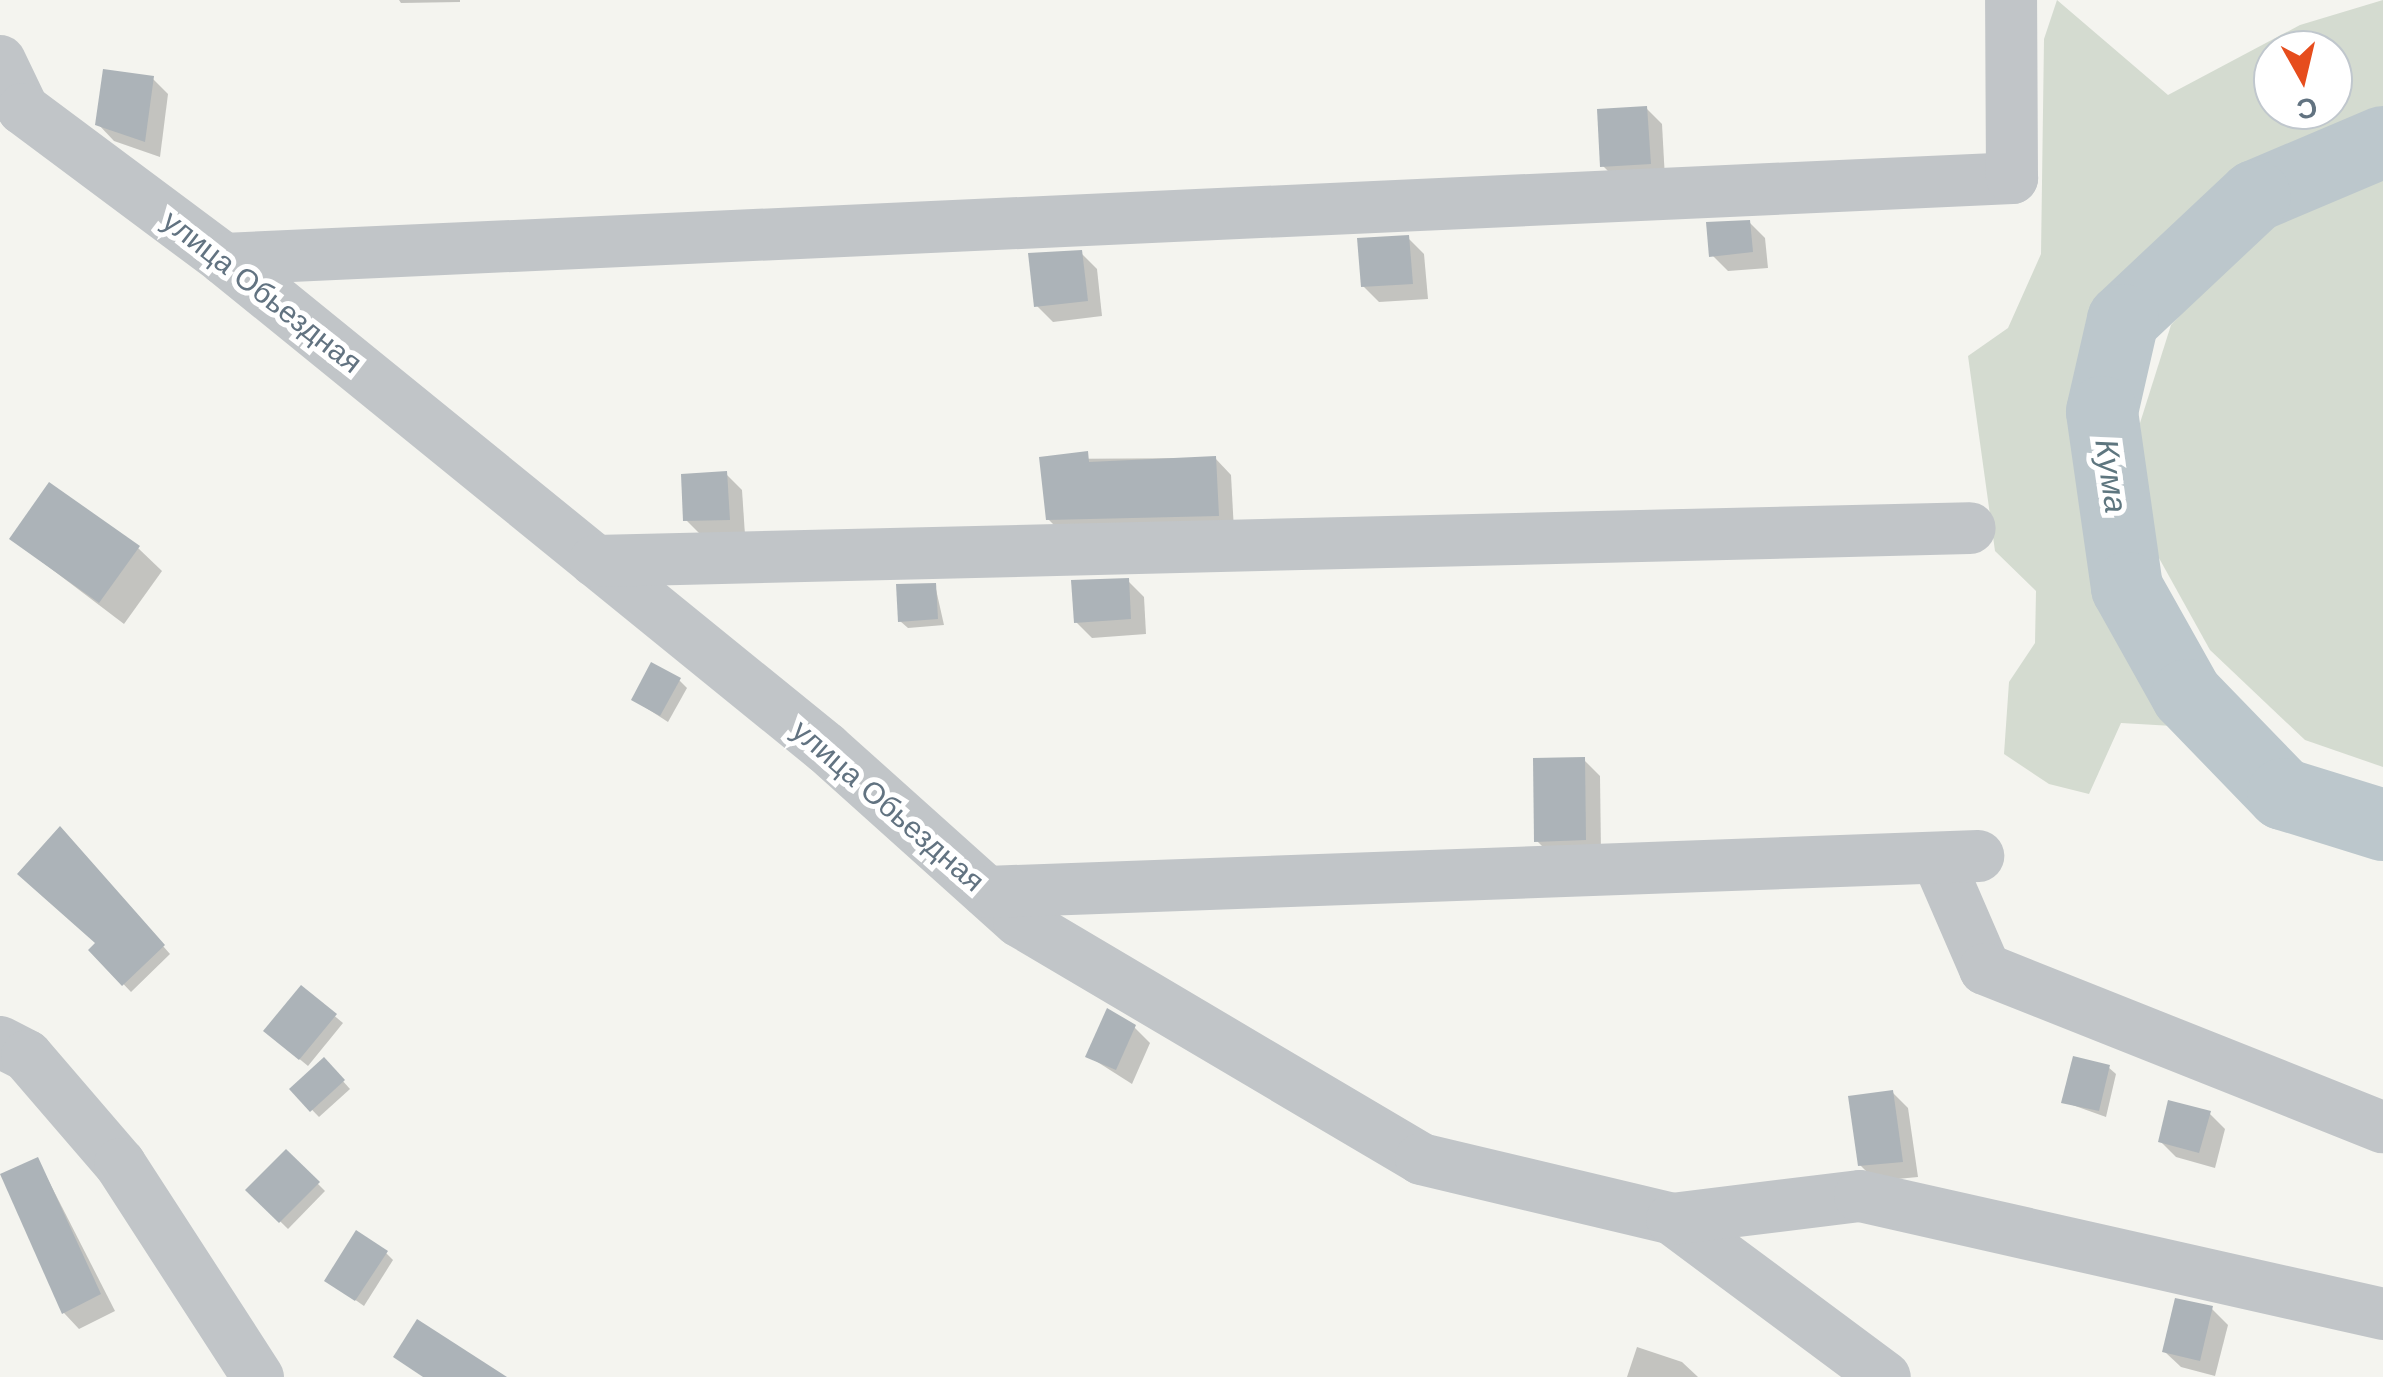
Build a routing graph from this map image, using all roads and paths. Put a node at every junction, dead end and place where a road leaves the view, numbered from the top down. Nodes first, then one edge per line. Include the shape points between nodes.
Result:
1 (2012, 0) edge
2 (0, 61) edge
3 (224, 259) junction
4 (1970, 528) dead end
5 (595, 561) junction
6 (987, 892) junction
7 (0, 1042) edge
8 (2383, 1127) edge
9 (1672, 1218) junction
10 (2383, 1314) edge
11 (258, 1377) edge
12 (1884, 1377) edge

1 - 3 street via 2012,178
2 - 3 street, улица Обьездная via 22,109
3 - 5 street, улица Обьездная
4 - 5 street
5 - 6 street, улица Обьездная
6 - 8 street via 1958,857 1984,969
6 - 9 street, улица Обьездная via 1019,921 1421,1160
7 - 11 street via 27,1056 120,1164
9 - 10 street via 1860,1196
9 - 12 street, улица Обьездная

